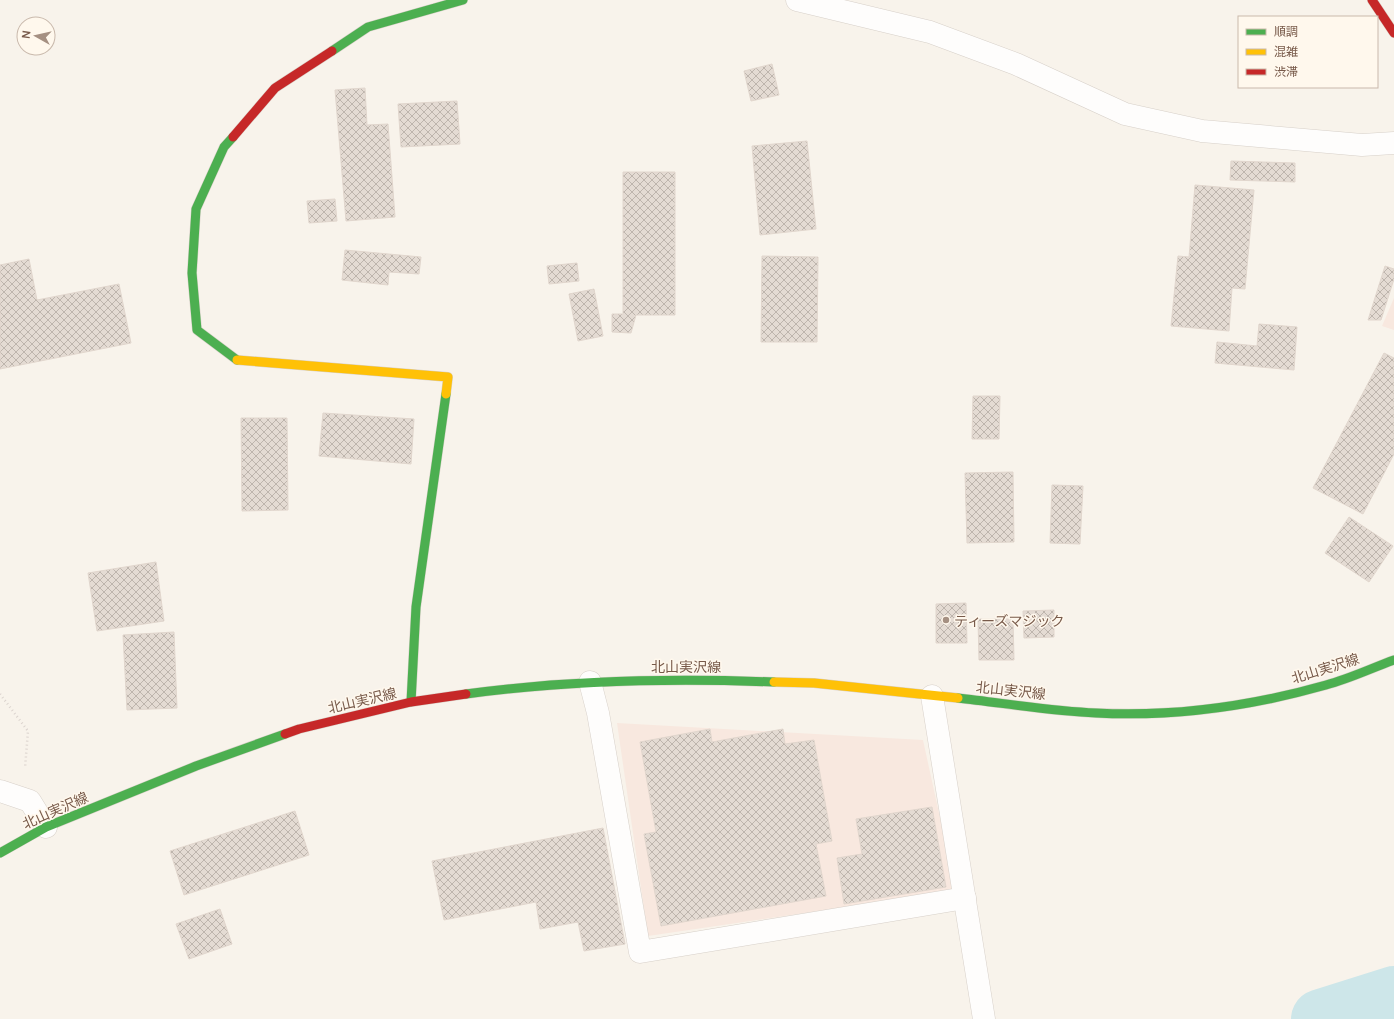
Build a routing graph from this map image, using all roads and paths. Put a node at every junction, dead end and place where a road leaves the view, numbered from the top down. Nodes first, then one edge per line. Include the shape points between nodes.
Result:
1 (463, 0) edge
2 (796, 0) edge
3 (1372, 0) edge
4 (1394, 33) edge
5 (1394, 143) edge
6 (1394, 660) edge
7 (590, 682) junction
8 (0, 694) edge
9 (932, 696) junction
10 (411, 702) junction
11 (0, 791) edge
12 (22, 797) junction
13 (46, 827) junction
14 (0, 853) edge
15 (965, 898) junction
16 (984, 1019) edge

1 - 10 street via 368,27 275,88 224,147 196,209 192,272 198,330 238,360 448,376 416,607
2 - 5 street via 930,32 1016,64 1125,114 1202,131 1362,145
3 - 4 street
6 - 9 street, 北山実沢線 via 1327,685 1264,700 1215,708 1096,713
7 - 9 street, 北山実沢線 via 701,679 814,683
7 - 10 street, 北山実沢線 via 498,690
7 - 15 street via 598,713 640,952
8 - 12 path via 28,731
9 - 15 street
10 - 13 street, 北山実沢線 via 300,729 196,766
11 - 12 street
12 - 13 street via 30,801
13 - 14 street, 北山実沢線
15 - 16 street

